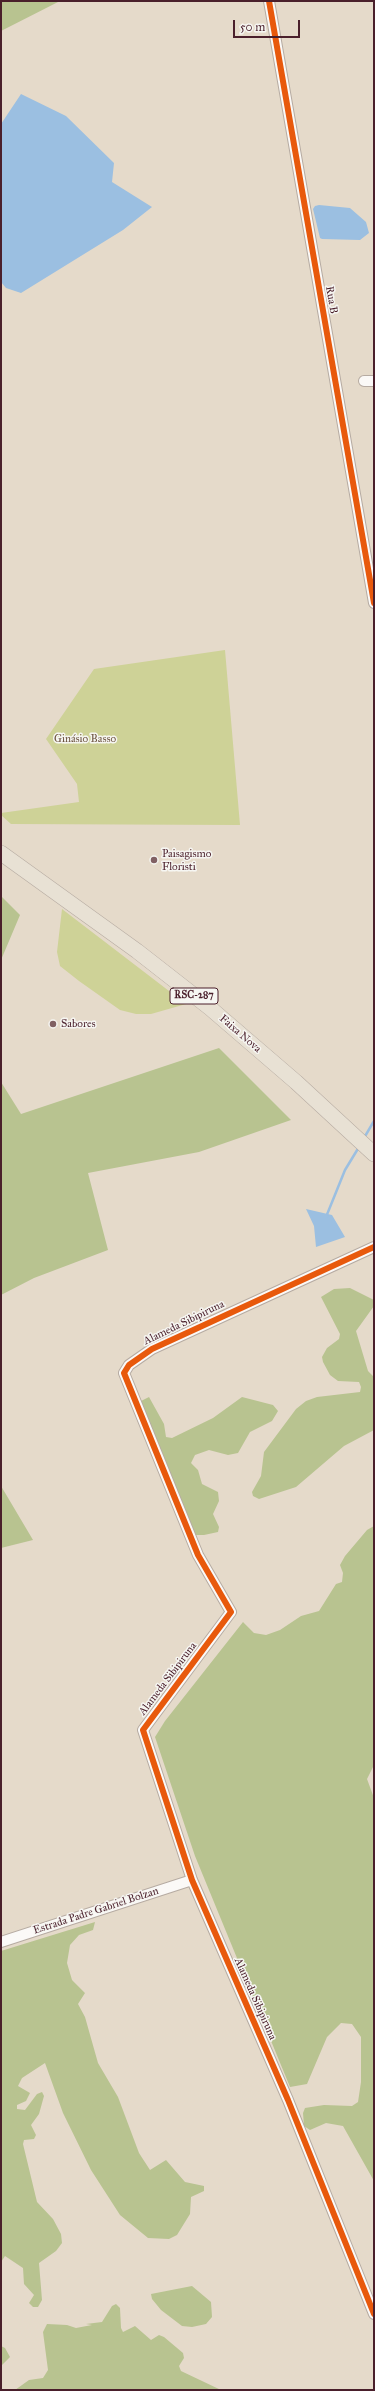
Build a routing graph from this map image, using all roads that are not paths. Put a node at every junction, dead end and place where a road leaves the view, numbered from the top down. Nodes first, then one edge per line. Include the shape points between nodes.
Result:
1 (269, 1) edge
2 (364, 381) dead end
3 (374, 381) edge
4 (374, 603) edge
5 (1, 854) edge
6 (374, 1154) edge
7 (374, 1247) edge
8 (192, 1880) junction
9 (1, 1942) edge
10 (374, 2314) edge

1 - 4 street, Rua B
2 - 3 street
5 - 6 highway, Faixa Nova / RSC-287 via 137,951 210,1008 301,1086
7 - 8 street, Alameda Sibipiruna via 152,1349 129,1365 124,1373 198,1555 231,1612 143,1730
8 - 9 street, Estrada Padre Gabriel Bolzan
8 - 10 street, Alameda Sibipiruna via 288,2100

